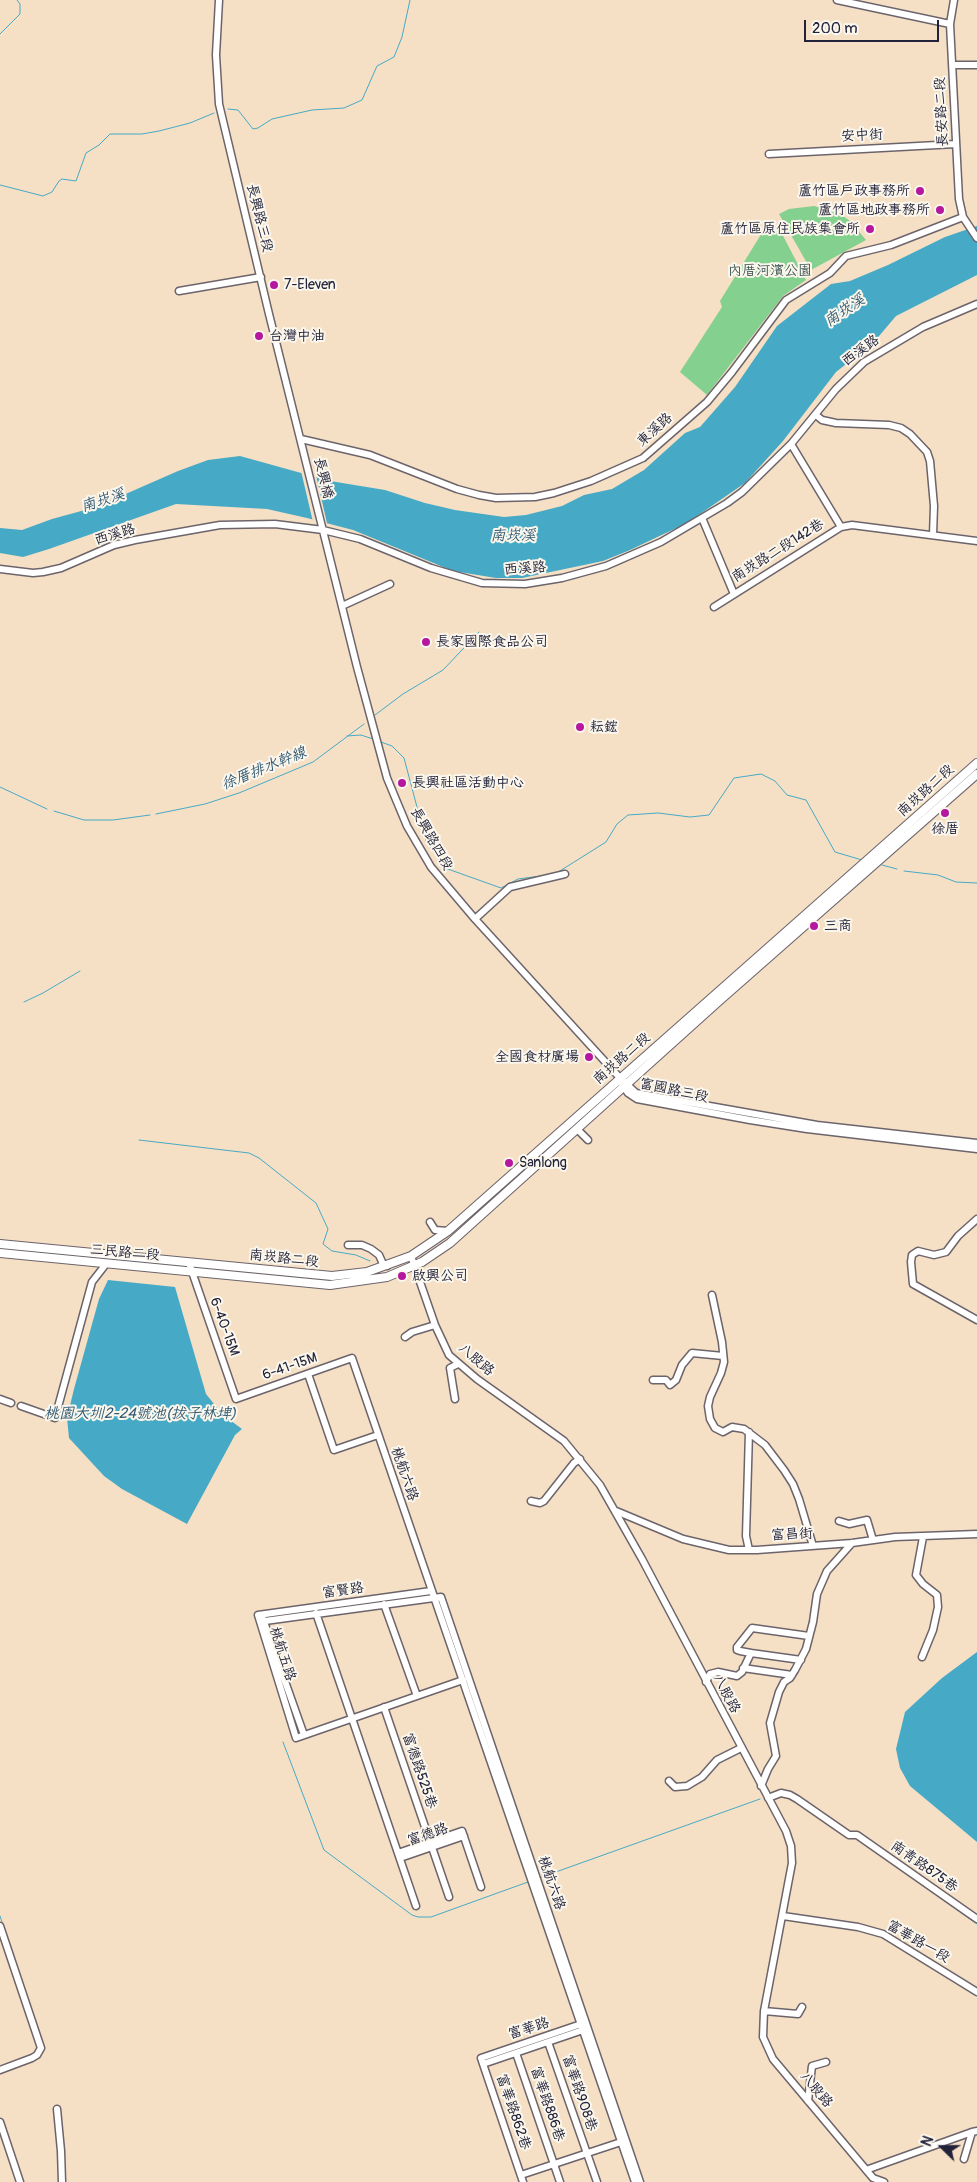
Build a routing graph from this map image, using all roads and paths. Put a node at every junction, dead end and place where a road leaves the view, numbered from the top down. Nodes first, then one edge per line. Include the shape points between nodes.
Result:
1 (220, 0) edge
2 (837, 0) edge
3 (954, 0) edge
4 (950, 24) junction
5 (977, 64) edge
6 (953, 65) junction
7 (956, 144) junction
8 (769, 154) dead end
9 (965, 220) junction
10 (977, 238) edge
11 (261, 277) junction
12 (179, 291) dead end
13 (977, 304) edge
14 (816, 415) junction
15 (301, 439) junction
16 (791, 444) junction
17 (702, 518) junction
18 (841, 526) junction
19 (322, 527) junction
20 (932, 535) junction
21 (977, 541) edge
22 (0, 569) edge
23 (390, 584) dead end
24 (734, 594) junction
25 (342, 606) junction
26 (714, 607) dead end
27 (977, 763) edge
28 (977, 774) edge
29 (565, 874) dead end
30 (475, 919) junction
31 (620, 1078) junction
32 (625, 1086) junction
33 (577, 1129) junction
34 (588, 1140) dead end
35 (954, 1143) junction
36 (977, 1143) edge
37 (977, 1149) edge
38 (977, 1219) edge
39 (430, 1222) dead end
40 (448, 1232) junction
41 (0, 1244) edge
42 (348, 1245) dead end
43 (0, 1253) edge
44 (411, 1256) junction
45 (189, 1263) junction
46 (106, 1264) junction
47 (387, 1266) junction
48 (414, 1266) junction
49 (240, 1267) joint
50 (191, 1272) junction
51 (248, 1278) joint
52 (712, 1295) dead end
53 (977, 1320) edge
54 (435, 1325) junction
55 (405, 1337) dead end
56 (724, 1356) junction
57 (352, 1358) joint
58 (458, 1364) junction
59 (308, 1374) junction
60 (653, 1380) dead end
61 (236, 1399) joint
62 (455, 1399) dead end
63 (0, 1400) edge
64 (11, 1403) dead end
65 (21, 1406) dead end
66 (749, 1432) junction
67 (378, 1435) junction
68 (580, 1459) junction
69 (531, 1501) dead end
70 (615, 1511) junction
71 (839, 1520) dead end
72 (977, 1534) edge
73 (924, 1537) junction
74 (872, 1540) junction
75 (852, 1543) junction
76 (813, 1546) junction
77 (749, 1550) junction
78 (433, 1594) junction
79 (384, 1604) junction
80 (316, 1614) junction
81 (258, 1615) junction
82 (265, 1621) junction
83 (809, 1636) junction
84 (751, 1653) junction
85 (922, 1656) dead end
86 (801, 1660) junction
87 (743, 1668) junction
88 (792, 1675) junction
89 (463, 1680) junction
90 (706, 1682) junction
91 (416, 1696) junction
92 (384, 1707) junction
93 (352, 1718) junction
94 (304, 1735) junction
95 (741, 1748) junction
96 (669, 1781) dead end
97 (761, 1786) junction
98 (768, 1798) junction
99 (431, 1844) junction
100 (399, 1855) junction
101 (482, 1887) dead end
102 (449, 1897) dead end
103 (416, 1906) dead end
104 (783, 1916) junction
105 (977, 1920) edge
106 (0, 1926) edge
107 (977, 1992) edge
108 (802, 2007) dead end
109 (764, 2011) junction
110 (584, 2026) junction
111 (548, 2042) junction
112 (516, 2053) junction
113 (482, 2061) junction
114 (826, 2062) dead end
115 (0, 2070) edge
116 (808, 2101) junction
117 (57, 2108) dead end
118 (0, 2122) edge
119 (975, 2132) edge
120 (623, 2141) junction
121 (587, 2153) junction
122 (964, 2159) dead end
123 (554, 2164) junction
124 (866, 2170) junction
125 (522, 2178) edge
126 (20, 2182) edge
127 (62, 2182) edge
128 (560, 2182) edge
129 (597, 2182) edge
130 (635, 2182) edge
131 (640, 2182) edge
132 (884, 2182) edge

1 - 11 street, 長興路三段 via 216,55 219,104
2 - 4 street
3 - 4 street, 長安路二段
4 - 6 street, 長安路二段
5 - 6 street
6 - 7 street, 長安路二段
7 - 8 street, 安中街
7 - 9 street, 長安路二段 via 958,199
9 - 10 street, 長安路二段
9 - 15 street, 東溪路 via 891,246 846,256 830,273 786,300 706,402 642,458 554,494 496,498 479,495 370,455
11 - 12 street
11 - 15 street, 長興路三段
13 - 14 street, 西溪路 via 922,327 871,357 851,373
14 - 16 street, 西溪路
14 - 20 street via 836,423 889,425 910,434 927,452 930,461 934,506
15 - 19 street, 長興橋
16 - 17 street, 西溪路 via 742,492
16 - 18 street
17 - 19 street, 西溪路 via 661,542 606,566 536,583 504,584 454,576
17 - 24 street
18 - 20 street, 南崁路二段142巷
18 - 24 street, 南崁路二段142巷
19 - 22 street, 西溪路 via 220,525 114,545 54,570 33,573
19 - 25 street, 長興路四段
20 - 21 street, 南崁路二段142巷
23 - 25 street
24 - 26 street, 南崁路二段142巷
25 - 30 street, 長興路四段 via 393,797 430,867
27 - 31 main road, 南崁路二段
28 - 32 main road, 南崁路二段
29 - 30 street via 510,887
30 - 31 street, 長興路四段
31 - 32 street, 富國路三段
31 - 40 main road, 南崁路二段
32 - 33 main road, 南崁路二段
32 - 35 street, 富國路三段 via 628,1093 643,1100 759,1122
33 - 34 street
33 - 48 main road, 南崁路二段 via 450,1243
35 - 36 street, 富國路三段
35 - 37 street, 富國路三段
38 - 53 street via 946,1252 934,1255 918,1251 912,1255 911,1262 913,1284
39 - 40 street via 435,1230
40 - 44 main road, 南崁路二段
41 - 45 main road, 三民路二段
42 - 47 street via 371,1249
43 - 46 main road, 三民路二段
44 - 47 main road, 南崁路二段
44 - 48 street, 八股路
45 - 49 main road, 三民路二段
45 - 50 street, 6-40-15M
46 - 50 main road, 三民路二段
46 - 65 street via 92,1282 55,1418
47 - 49 main road, 南崁路二段 via 332,1276
48 - 51 main road, 南崁路二段 via 387,1277 330,1286
48 - 54 street, 八股路
50 - 51 main road, 三民路二段
50 - 61 street, 6-40-15M
52 - 56 street
54 - 55 street
54 - 58 street, 八股路 via 443,1346
56 - 60 street via 692,1353 676,1380 670,1384 659,1378
56 - 66 street via 708,1406 710,1419 715,1428 723,1432 732,1428
57 - 59 street, 6-41-15M
57 - 67 street, 桃航六路
58 - 62 street via 450,1368
58 - 68 street, 八股路 via 564,1441
59 - 61 street, 6-41-15M
59 - 67 street via 334,1450
63 - 64 street
66 - 76 street via 766,1445 784,1470 799,1499
66 - 77 street via 746,1536
67 - 78 street, 桃航六路
68 - 69 street via 544,1501
68 - 70 street, 八股路
70 - 77 street, 富昌街 via 683,1539 718,1548
70 - 90 street, 八股路
71 - 74 street via 849,1524 867,1520
72 - 73 street, 富昌街
73 - 74 street, 富昌街
73 - 85 street via 916,1575 937,1594 938,1607
74 - 75 street, 富昌街
75 - 76 street, 富昌街
75 - 83 street via 827,1571 817,1594
76 - 77 street, 富昌街
78 - 79 street, 富賢路
78 - 81 street, 富賢路
78 - 89 street, 桃航六路
78 - 110 street, 桃航六路 via 441,1597
79 - 80 street, 富賢路
79 - 91 street
80 - 82 street, 富賢路
80 - 93 street
81 - 82 street, 桃航五路
81 - 94 street, 桃航五路 via 296,1738
82 - 94 street, 桃航五路
83 - 84 street via 752,1628 737,1650
83 - 86 street
84 - 86 street
84 - 87 street
86 - 88 street
87 - 88 street
87 - 90 street via 737,1676 718,1672 710,1674
88 - 97 street via 784,1682 773,1710 770,1723 776,1756
89 - 91 street
89 - 110 street, 桃航六路
90 - 95 street, 八股路
91 - 92 street
92 - 93 street
92 - 99 street, 富德路525巷
93 - 94 street
93 - 100 street
95 - 96 street via 717,1760 702,1777 687,1786 675,1787
95 - 97 street, 八股路
97 - 98 street, 八股路
98 - 104 street, 八股路 via 789,1838 792,1854
98 - 105 street, 南青路875巷 via 790,1794 849,1835 857,1835
99 - 100 street, 富德路
99 - 101 street, 富德路 via 463,1834
99 - 102 street, 富德路525巷
100 - 103 street
104 - 107 street, 富華路一段 via 883,1934
104 - 109 street, 八股路
106 - 115 street via 41,2048 32,2058
108 - 109 street via 798,2014
109 - 116 street, 八股路 via 763,2036 768,2052
110 - 111 street, 富華路
110 - 113 street, 富華路
110 - 120 street, 桃航六路
111 - 112 street, 富華路
111 - 121 street, 富華路908巷
112 - 113 street, 富華路
112 - 123 street, 富華路886巷
113 - 125 street, 富華路862巷
114 - 116 street via 812,2066
116 - 124 street, 八股路
117 - 127 street
118 - 126 street
119 - 122 street
119 - 124 street
120 - 121 street
120 - 130 street, 桃航六路
120 - 131 street, 桃航六路
121 - 123 street
121 - 129 street, 富華路908巷
123 - 125 street
123 - 128 street, 富華路886巷
124 - 132 street, 八股路 via 873,2178

